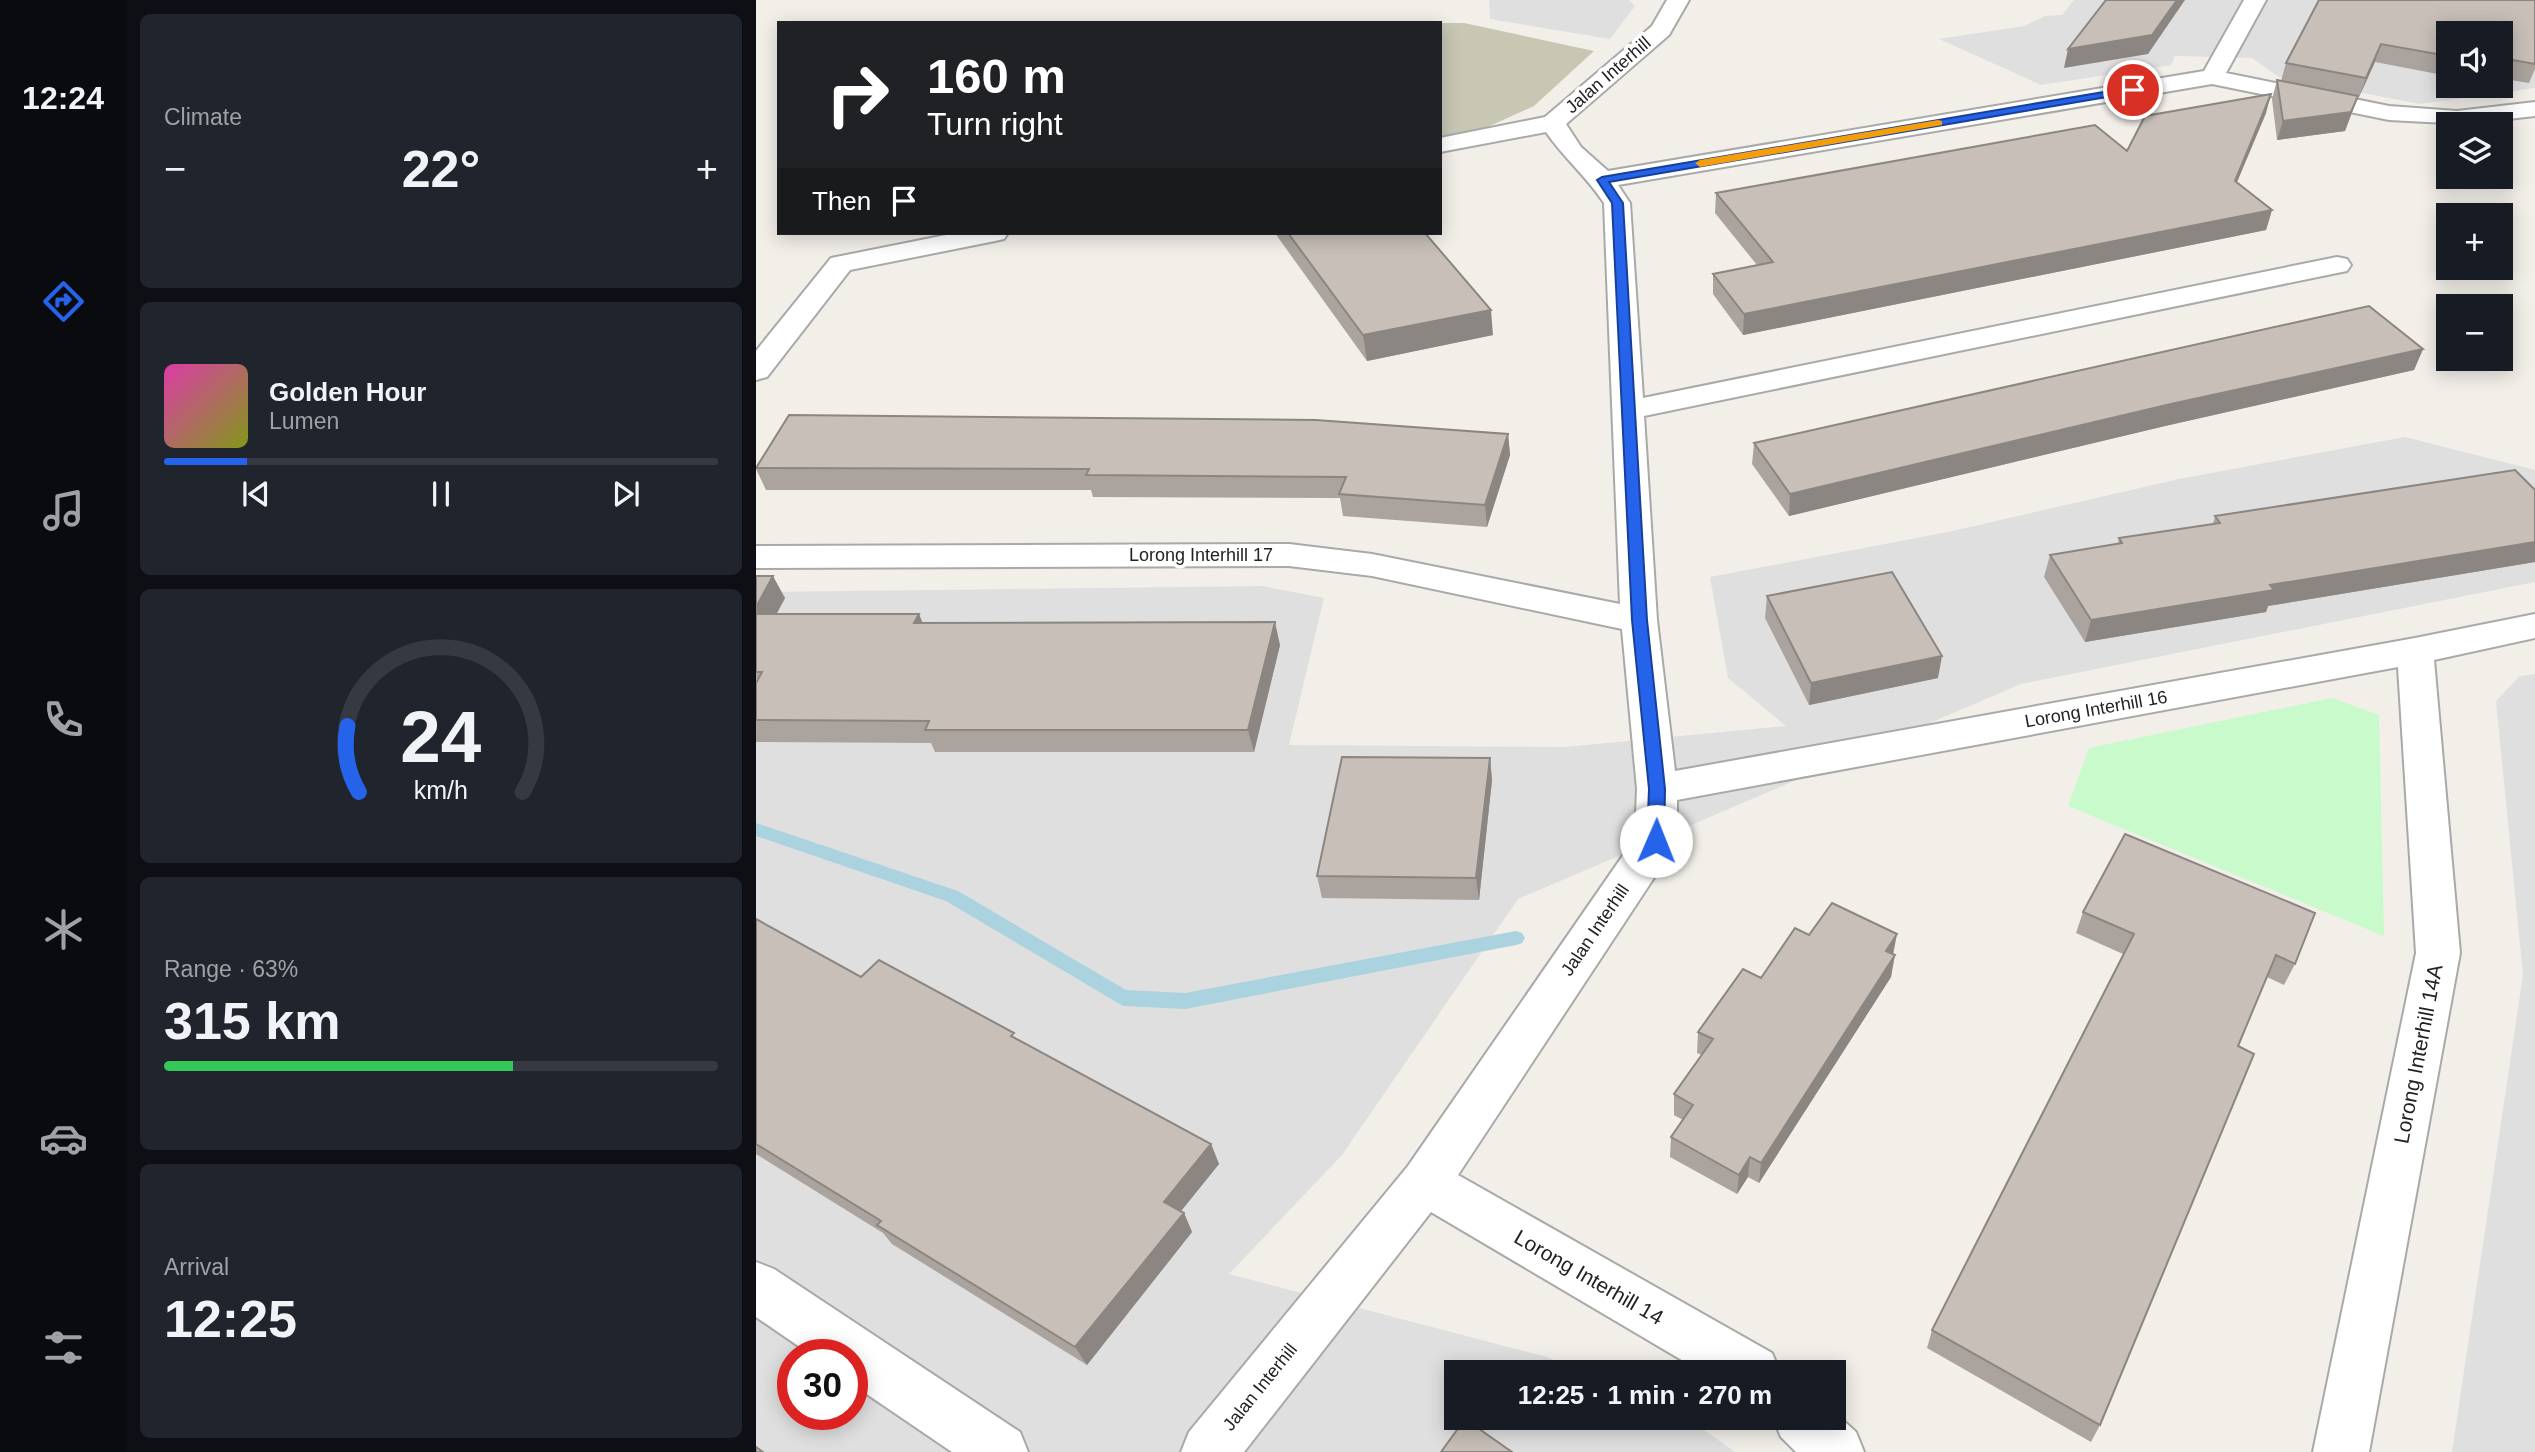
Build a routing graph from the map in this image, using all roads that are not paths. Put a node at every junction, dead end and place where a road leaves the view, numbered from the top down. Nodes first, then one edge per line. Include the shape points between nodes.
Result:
1 (1678, 0) edge
2 (2255, 0) edge
3 (2212, 76) junction
4 (2535, 109) edge
5 (1553, 123) junction
6 (1442, 145) edge
7 (1602, 180) junction
8 (985, 235) edge
9 (2337, 265) dead end
10 (756, 371) edge
11 (1629, 410) junction
12 (756, 557) edge
13 (1639, 620) junction
14 (2535, 626) edge
15 (2415, 651) junction
16 (1657, 789) junction
17 (1425, 1182) junction
18 (756, 1287) edge
19 (1733, 1360) edge
20 (1813, 1430) edge
21 (1000, 1452) edge
22 (1209, 1452) edge
23 (1836, 1452) edge
24 (2341, 1452) edge

1 - 5 street, Jalan Interhill via 1661,30
2 - 3 street
3 - 4 street via 2389,113 2457,118
3 - 7 street
5 - 6 street
5 - 7 street, Jalan Interhill via 1572,152
7 - 11 street, Jalan Interhill via 1617,203
8 - 10 street via 841,264
9 - 11 street
11 - 13 street, Jalan Interhill
12 - 13 street, Lorong Interhill 17 via 1289,555 1372,565
13 - 16 street, Jalan Interhill
14 - 15 street, Lorong Interhill 16
15 - 16 street, Lorong Interhill 16
15 - 24 street, Lorong Interhill 14A via 2438,953
16 - 17 street, Jalan Interhill via 1656,841
17 - 19 street, Lorong Interhill 14
17 - 22 street, Jalan Interhill
18 - 21 street
20 - 23 street

